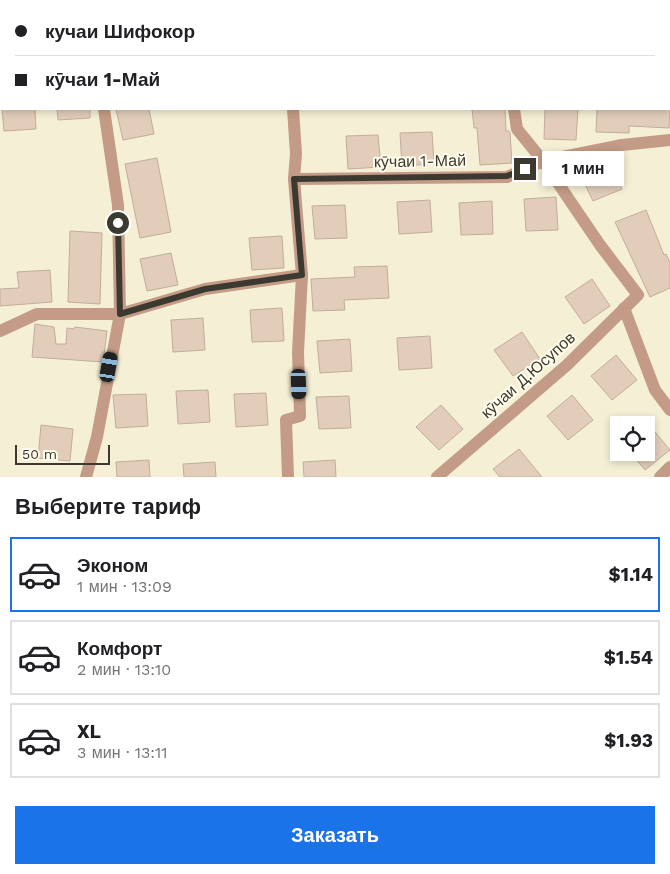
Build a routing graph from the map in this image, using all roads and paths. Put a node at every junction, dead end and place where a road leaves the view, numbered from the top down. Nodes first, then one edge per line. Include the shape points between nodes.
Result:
1 (104, 110) edge
2 (293, 110) edge
3 (514, 110) edge
4 (670, 140) edge
5 (542, 161) junction
6 (294, 179) junction
7 (302, 275) junction
8 (624, 308) junction
9 (120, 314) junction
10 (0, 331) edge
11 (670, 410) edge
12 (670, 468) edge
13 (86, 476) edge
14 (288, 476) edge
15 (437, 476) edge
16 (660, 476) edge

1 - 9 street via 118,205
2 - 6 street
3 - 5 street via 516,129
4 - 5 street, кӯчаи 1-Май via 622,145
5 - 6 street, кӯчаи 1-Май via 507,176
5 - 8 street, кӯчаи Д.Юсупов via 638,294
6 - 7 street
7 - 9 street via 205,289
7 - 14 street via 298,352 300,416 286,420
8 - 11 street via 655,390
8 - 15 street, кӯчаи Д.Юсупов via 567,365
9 - 10 street via 37,314
9 - 13 street via 97,438
12 - 16 street

